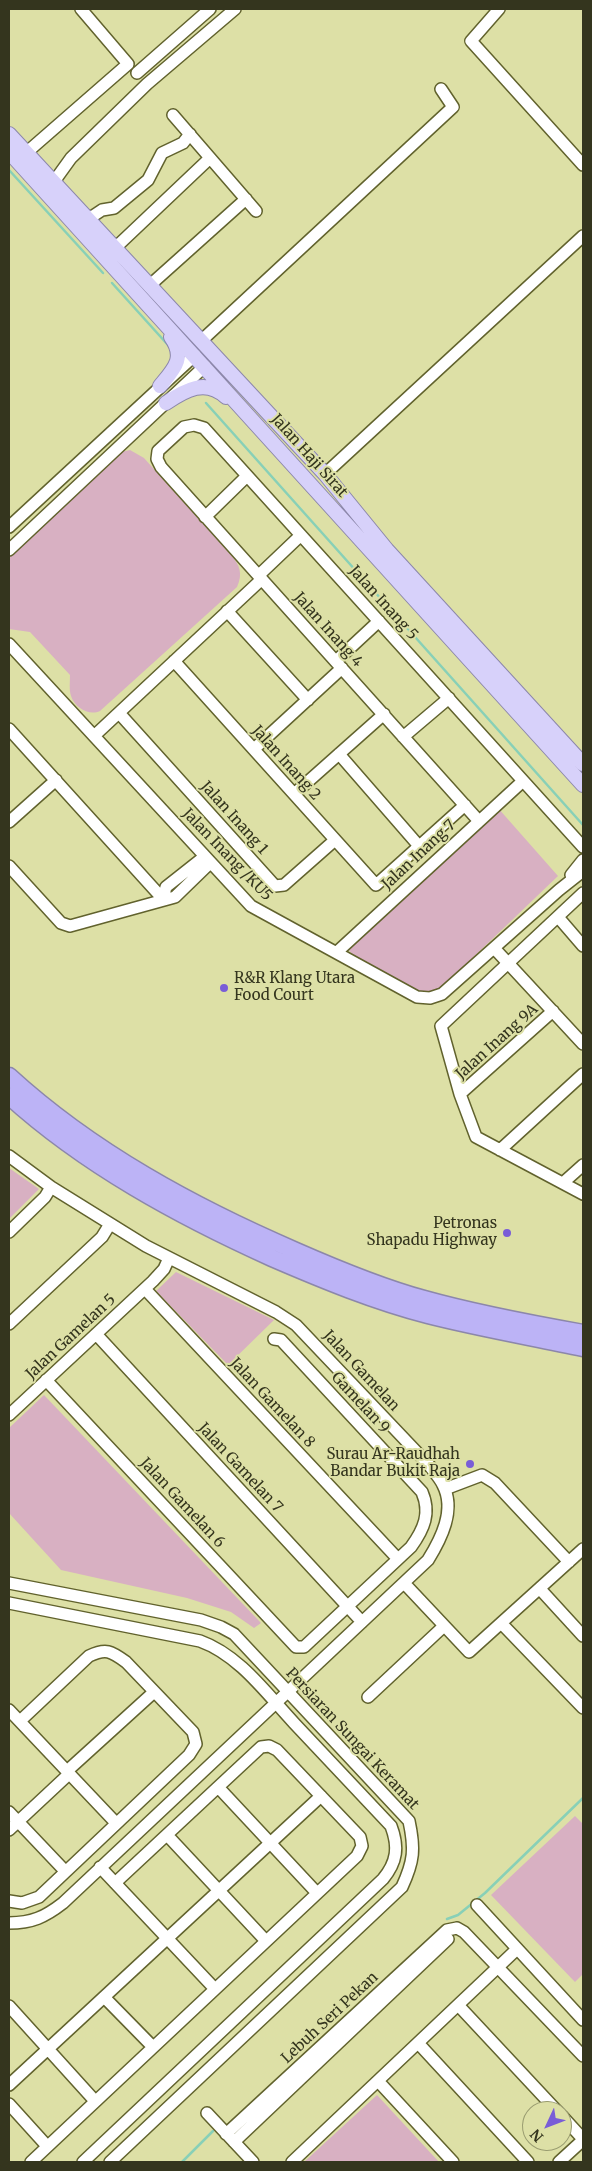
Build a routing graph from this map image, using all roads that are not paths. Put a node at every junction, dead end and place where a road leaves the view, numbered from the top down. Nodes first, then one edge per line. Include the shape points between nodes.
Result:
1 (81, 9) edge
2 (210, 9) edge
3 (235, 9) edge
4 (499, 9) edge
5 (132, 68) junction
6 (147, 84) junction
7 (441, 89) dead end
8 (173, 115) dead end
9 (9, 134) edge
10 (190, 134) junction
11 (9, 145) edge
12 (9, 152) edge
13 (26, 153) junction
14 (210, 158) junction
15 (583, 164) edge
16 (33, 178) junction
17 (53, 183) junction
18 (246, 199) junction
19 (256, 211) dead end
20 (88, 220) junction
21 (583, 236) edge
22 (114, 248) junction
23 (100, 254) junction
24 (149, 286) junction
25 (140, 298) junction
26 (201, 341) junction
27 (201, 359) junction
28 (241, 383) junction
29 (160, 386) junction
30 (166, 403) junction
31 (157, 459) joint
32 (325, 474) junction
33 (247, 476) junction
34 (336, 510) junction
35 (205, 517) junction
36 (9, 527) edge
37 (301, 535) junction
38 (9, 550) edge
39 (260, 577) junction
40 (227, 611) junction
41 (379, 621) junction
42 (9, 644) edge
43 (174, 661) junction
44 (339, 665) junction
45 (449, 698) junction
46 (308, 700) junction
47 (118, 713) junction
48 (384, 714) junction
49 (9, 729) edge
50 (94, 736) junction
51 (404, 737) junction
52 (541, 737) junction
53 (254, 749) junction
54 (339, 754) junction
55 (583, 764) edge
56 (56, 780) junction
57 (522, 781) junction
58 (583, 785) edge
59 (294, 794) junction
60 (583, 794) edge
61 (465, 805) junction
62 (478, 820) junction
63 (9, 822) edge
64 (335, 840) junction
65 (419, 846) junction
66 (583, 847) edge
67 (207, 860) junction
68 (583, 860) edge
69 (9, 866) edge
70 (583, 871) edge
71 (558, 890) junction
72 (583, 894) edge
73 (163, 899) junction
74 (558, 917) junction
75 (583, 946) edge
76 (494, 948) junction
77 (337, 952) junction
78 (508, 963) junction
79 (553, 1011) junction
80 (583, 1044) edge
81 (583, 1074) edge
82 (9, 1076) edge
83 (460, 1094) junction
84 (9, 1096) edge
85 (500, 1150) junction
86 (9, 1156) edge
87 (583, 1164) edge
88 (564, 1182) junction
89 (48, 1192) junction
90 (583, 1194) edge
91 (110, 1224) junction
92 (9, 1232) edge
93 (169, 1258) junction
94 (149, 1285) junction
95 (9, 1324) edge
96 (96, 1334) junction
97 (583, 1334) edge
98 (274, 1338) dead end
99 (583, 1348) edge
100 (46, 1380) junction
101 (11, 1407) edge
102 (445, 1489) junction
103 (583, 1549) edge
104 (398, 1560) junction
105 (569, 1562) junction
106 (9, 1583) edge
107 (404, 1583) junction
108 (540, 1589) junction
109 (9, 1603) edge
110 (348, 1606) junction
111 (362, 1622) junction
112 (502, 1624) junction
113 (444, 1626) junction
114 (583, 1636) edge
115 (288, 1691) junction
116 (154, 1692) junction
117 (368, 1697) dead end
118 (275, 1702) junction
119 (583, 1708) edge
120 (9, 1710) edge
121 (20, 1721) junction
122 (68, 1773) junction
123 (218, 1787) junction
124 (321, 1796) junction
125 (9, 1812) edge
126 (18, 1821) junction
127 (116, 1824) junction
128 (9, 1830) edge
129 (167, 1835) junction
130 (271, 1842) junction
131 (100, 1867) junction
132 (66, 1871) junction
133 (115, 1883) junction
134 (219, 1890) junction
135 (317, 1893) junction
136 (9, 1902) edge
137 (477, 1905) dead end
138 (9, 1923) edge
139 (167, 1938) junction
140 (266, 1941) junction
141 (516, 1950) junction
142 (499, 1966) junction
143 (215, 1989) junction
144 (104, 1997) junction
145 (458, 2005) junction
146 (9, 2006) edge
147 (583, 2020) edge
148 (418, 2043) junction
149 (152, 2047) junction
150 (48, 2048) junction
151 (583, 2056) edge
152 (378, 2081) junction
153 (9, 2085) edge
154 (95, 2101) junction
155 (548, 2101) edge
156 (9, 2104) edge
157 (207, 2113) dead end
158 (572, 2127) edge
159 (230, 2138) junction
160 (583, 2139) edge
161 (47, 2146) junction
162 (31, 2162) edge
163 (83, 2162) edge
164 (110, 2162) edge
165 (253, 2162) edge
166 (292, 2162) edge
167 (453, 2162) edge
168 (528, 2162) edge
169 (559, 2162) edge

1 - 5 street
2 - 5 street
3 - 6 street
4 - 15 street via 471,40
5 - 6 street
5 - 13 street
6 - 17 street via 71,158
7 - 26 street via 453,107
8 - 10 street
9 - 13 main road, Jalan Haji Sirat
10 - 14 street
10 - 20 street via 182,143 162,153 148,180 114,208 102,210
11 - 16 main road
12 - 16 main road, Jalan Haji Sirat
13 - 17 main road, Jalan Haji Sirat
14 - 18 street
14 - 22 street
16 - 23 main road, Jalan Haji Sirat
17 - 20 main road, Jalan Haji Sirat
17 - 23 main road via 54,195 86,231
18 - 19 street
18 - 24 street
20 - 22 main road, Jalan Haji Sirat
21 - 32 street
22 - 24 main road, Jalan Haji Sirat
22 - 27 main road via 201,349
23 - 25 main road, Jalan Haji Sirat
24 - 26 main road, Jalan Haji Sirat
25 - 27 main road, Jalan Haji Sirat
25 - 29 main road via 178,348 175,367
26 - 28 main road, Jalan Haji Sirat
27 - 28 main road via 211,360 230,380
27 - 29 street
27 - 30 street
27 - 34 main road, Jalan Haji Sirat
28 - 32 main road, Jalan Haji Sirat
29 - 36 street
30 - 34 main road via 185,390 199,386 220,392
30 - 38 street
31 - 33 street, Jalan Inang 5 via 158,451 184,426 194,425 204,428
31 - 35 street, Jalan Inang 4 via 160,467
32 - 55 main road, Jalan Haji Sirat via 387,550
33 - 35 street
33 - 37 street, Jalan Inang 5
34 - 52 main road, Jalan Haji Sirat
35 - 39 street, Jalan Inang 4
37 - 39 street
37 - 41 street, Jalan Inang 5
39 - 40 street
39 - 44 street, Jalan Inang 4
40 - 43 street
40 - 46 street
41 - 44 street
41 - 45 street, Jalan Inang 5
42 - 50 street, Jalan Inang /KU5
43 - 47 street
43 - 53 street, Jalan Inang 2
44 - 46 street
44 - 48 street, Jalan Inang 4
45 - 51 street
45 - 57 street, Jalan Inang 5
46 - 53 street
47 - 50 street
47 - 64 street, Jalan Inang 1 via 275,886 284,885
48 - 51 street, Jalan Inang 4
48 - 54 street
49 - 56 street
50 - 67 street, Jalan Inang /KU5
51 - 61 street, Jalan Inang 4
52 - 58 main road, Jalan Haji Sirat
52 - 60 main road
53 - 59 street, Jalan Inang 2
54 - 59 street
54 - 65 street
56 - 63 street
56 - 73 street
57 - 62 street, Jalan Inang 7
57 - 66 street, Jalan Inang 5
59 - 64 street, Jalan Inang 2
61 - 62 street, Jalan Inang 4
61 - 65 street
62 - 77 street, Jalan Inang 7
64 - 65 street, Jalan Inang 2 via 376,885
67 - 73 street via 174,897
67 - 77 street, Jalan Inang /KU5 via 256,910
68 - 71 street, Jalan Inang /KU5
69 - 73 street via 61,923 70,926
70 - 71 street, Jalan Inang /KU5
71 - 76 street, Jalan Inang /KU5
72 - 74 street
74 - 75 street
74 - 78 street
76 - 77 street, Jalan Inang /KU5 via 442,994 430,998 417,997
76 - 78 street
78 - 79 street
78 - 83 street via 441,1026
79 - 80 street
79 - 83 street, Jalan Inang 9A
81 - 85 street
82 - 97 highway via 84,1136 158,1183 246,1229 334,1268 424,1299
83 - 85 street via 476,1137
84 - 99 highway via 70,1145 150,1197 322,1280 427,1315
85 - 88 street
86 - 89 street, Jalan Gamelan
87 - 88 street
88 - 90 street
89 - 91 street, Jalan Gamelan
89 - 92 street
91 - 93 street, Jalan Gamelan
91 - 95 street via 102,1238
93 - 94 street, Jalan Gamelan 5 via 164,1269
93 - 102 street, Jalan Gamelan via 296,1325 429,1466
94 - 96 street, Jalan Gamelan 5
94 - 104 street, Jalan Gamelan 8
96 - 100 street, Jalan Gamelan 5
96 - 110 street, Jalan Gamelan 7
98 - 104 street, Gamelan 9 via 281,1340 422,1492 427,1504 426,1520 421,1534
100 - 101 street, Jalan Gamelan 5
100 - 110 street, Jalan Gamelan 6 via 296,1648 304,1647
102 - 105 street via 482,1475 495,1482
102 - 107 street, Jalan Gamelan via 448,1516 441,1540 428,1560
103 - 105 street
104 - 110 street
105 - 108 street
106 - 115 street, Persiaran Sungai Keramat via 201,1620 222,1627 234,1634
107 - 111 street, Jalan Gamelan
107 - 113 street
108 - 112 street
108 - 114 street
109 - 118 street, Persiaran Sungai Keramat via 215,1646 230,1656
110 - 111 street, Jalan Gamelan 7
111 - 115 street, Jalan Gamelan
112 - 113 street via 469,1652
112 - 119 street
113 - 117 street
115 - 118 street, Jalan Gamelan
115 - 164 street, Persiaran Sungai Keramat via 409,1821 414,1844 412,1866 402,1887
116 - 121 street via 126,1662 101,1650 89,1656
116 - 122 street
116 - 127 street via 193,1732 196,1744 189,1755
118 - 131 street, Jalan Gamelan
118 - 163 street, Persiaran Sungai Keramat via 391,1826 396,1838 396,1856 391,1869
120 - 121 street
121 - 122 street
122 - 126 street
122 - 127 street
123 - 124 street via 261,1747 269,1746 277,1750
123 - 129 street
123 - 130 street
124 - 130 street
124 - 135 street via 360,1836 362,1846 357,1856
125 - 126 street
126 - 128 street
126 - 132 street
127 - 132 street
129 - 133 street
129 - 134 street
130 - 134 street
130 - 135 street
131 - 133 street
131 - 138 street, Jalan Gamelan via 46,1916 27,1923
132 - 136 street via 39,1897 22,1903
133 - 139 street
134 - 139 street
134 - 140 street
135 - 140 street
137 - 141 street
139 - 143 street
139 - 144 street
140 - 143 street
141 - 142 street
141 - 147 street
142 - 145 street
142 - 151 street
142 - 159 street, Lebuh Seri Pekan via 464,1932 457,1928 447,1930
143 - 149 street
144 - 149 street
144 - 150 street
145 - 148 street
145 - 155 street
146 - 150 street
148 - 152 street
148 - 168 street
149 - 154 street
150 - 153 street
150 - 154 street
152 - 166 street
152 - 167 street
154 - 161 street
156 - 161 street
157 - 159 street
158 - 160 street
159 - 165 street
160 - 169 street
161 - 162 street

